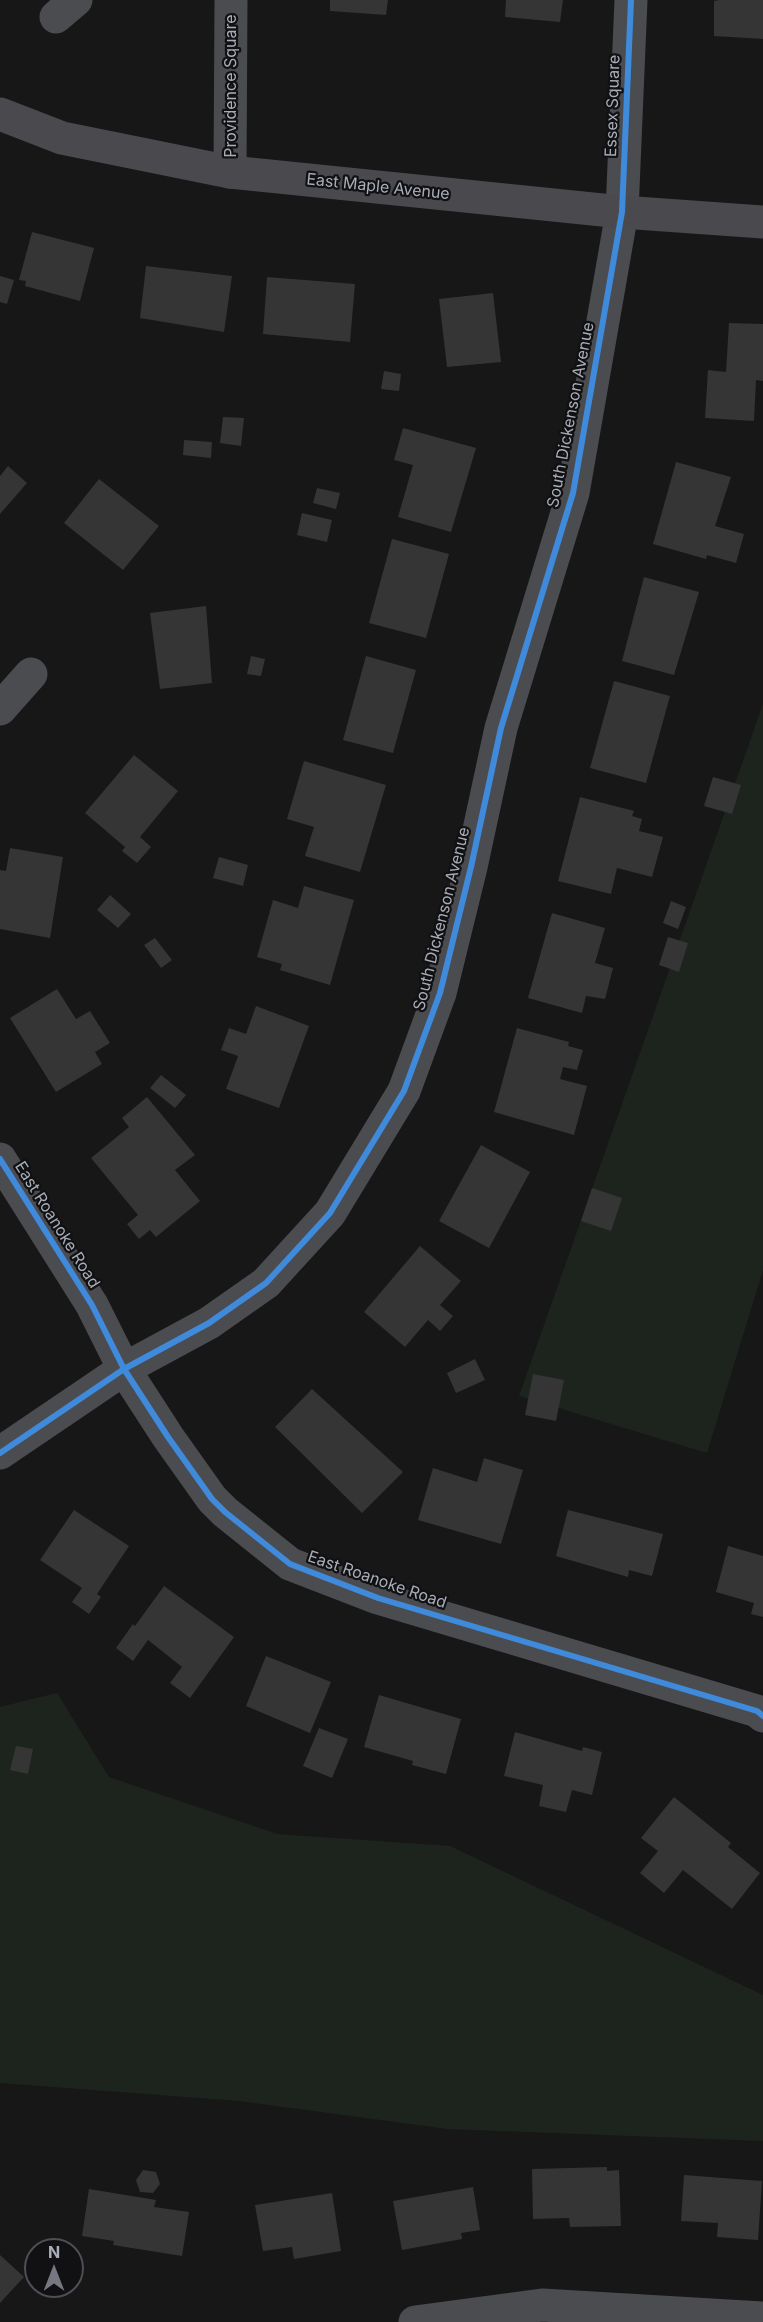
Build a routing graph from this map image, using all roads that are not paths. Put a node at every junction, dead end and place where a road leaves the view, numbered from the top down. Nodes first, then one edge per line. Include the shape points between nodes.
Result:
1 (231, 0) edge
2 (631, 0) edge
3 (0, 114) edge
4 (230, 172) junction
5 (622, 212) junction
6 (763, 222) edge
7 (31, 674) dead end
8 (0, 709) edge
9 (0, 1159) edge
10 (124, 1369) junction
11 (0, 1453) edge
12 (763, 1716) edge
13 (763, 2318) edge
14 (415, 2322) edge

1 - 4 street, Providence Square
2 - 5 street, Essex Square
3 - 4 main road, East Maple Avenue via 62,138
4 - 5 main road, East Maple Avenue
5 - 6 main road, East Maple Avenue
5 - 10 street, South Dickenson Avenue via 573,493 501,728 440,993 404,1091 330,1213 266,1283 209,1323
7 - 8 street
9 - 10 street, East Roanoke Road via 92,1305
10 - 11 street, South Dickenson Avenue
10 - 12 street, East Roanoke Road via 213,1499 290,1564 378,1598 757,1711
13 - 14 street via 542,2305

